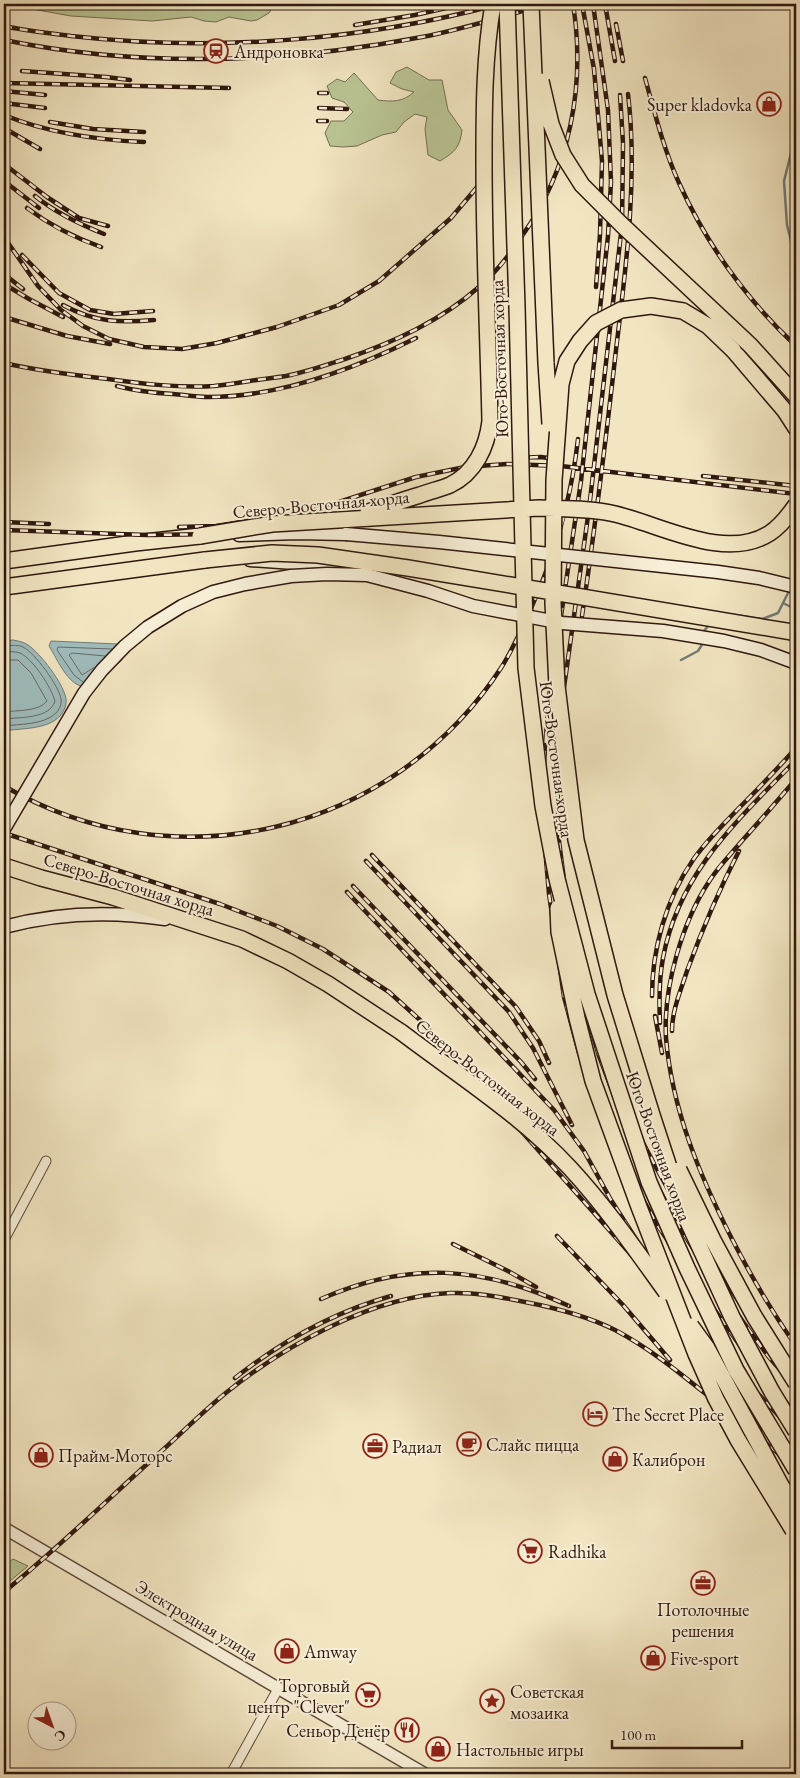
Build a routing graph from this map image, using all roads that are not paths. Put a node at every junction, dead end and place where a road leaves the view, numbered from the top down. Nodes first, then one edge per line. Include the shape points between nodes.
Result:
1 (493, 4) edge
2 (507, 4) edge
3 (531, 4) edge
4 (532, 35) junction
5 (796, 396) edge
6 (796, 428) edge
7 (554, 480) junction
8 (796, 505) edge
9 (348, 519) junction
10 (200, 536) junction
11 (205, 560) junction
12 (4, 561) edge
13 (367, 575) junction
14 (4, 587) edge
15 (796, 587) edge
16 (794, 632) edge
17 (796, 663) edge
18 (4, 829) edge
19 (4, 866) edge
20 (557, 879) junction
21 (197, 923) junction
22 (4, 927) edge
23 (652, 1115) junction
24 (46, 1161) dead end
25 (4, 1240) edge
26 (796, 1383) edge
27 (796, 1431) edge
28 (796, 1470) edge
29 (796, 1507) edge
30 (4, 1528) edge
31 (795, 1532) edge
32 (278, 1689) junction
33 (230, 1774) edge
34 (425, 1774) edge

1 - 9 main road, bridge via 484,118 488,436 474,465 450,485
2 - 20 main road, Юго-Восточная хорда, bridge via 526,668 543,806
3 - 4 main road, bridge
4 - 5 main road, bridge via 551,124 563,155 582,185 750,345
4 - 7 main road, bridge
6 - 7 main road, bridge via 733,350 708,326 683,311 651,306 621,310 596,324 567,362 561,384
7 - 23 main road, bridge via 553,603 557,686 576,840 615,995
8 - 9 main road, Северо-Восточная хорда, bridge via 770,533 748,543 724,545 614,514 574,509 506,509
9 - 10 main road, Северо-Восточная хорда, bridge via 272,524
10 - 12 main road, Северо-Восточная хорда
10 - 15 main road, bridge via 346,534 718,572
11 - 13 main road, bridge via 245,559 308,564
11 - 14 main road
11 - 16 main road, bridge via 272,553 318,555
13 - 17 main road, bridge via 472,606 562,623 663,631 724,641
13 - 18 main road, bridge via 292,576 237,586 213,592 182,606 148,627 102,670 84,694
19 - 21 main road, Северо-Восточная хорда
20 - 28 main road, Юго-Восточная хорда, bridge via 587,994 649,1182 736,1370
20 - 31 main road, bridge via 559,932 582,1036 594,1081 639,1207 716,1399
21 - 22 main road via 118,913 42,918
21 - 29 main road, Северо-Восточная хорда, bridge via 242,939 328,984 401,1032 494,1102 569,1167 607,1210 707,1348
23 - 26 main road, bridge via 713,1240 754,1316
23 - 27 main road, bridge via 684,1213 732,1317
24 - 25 street
30 - 32 street, Электродная улица
32 - 33 street
32 - 34 street, Электродная улица

